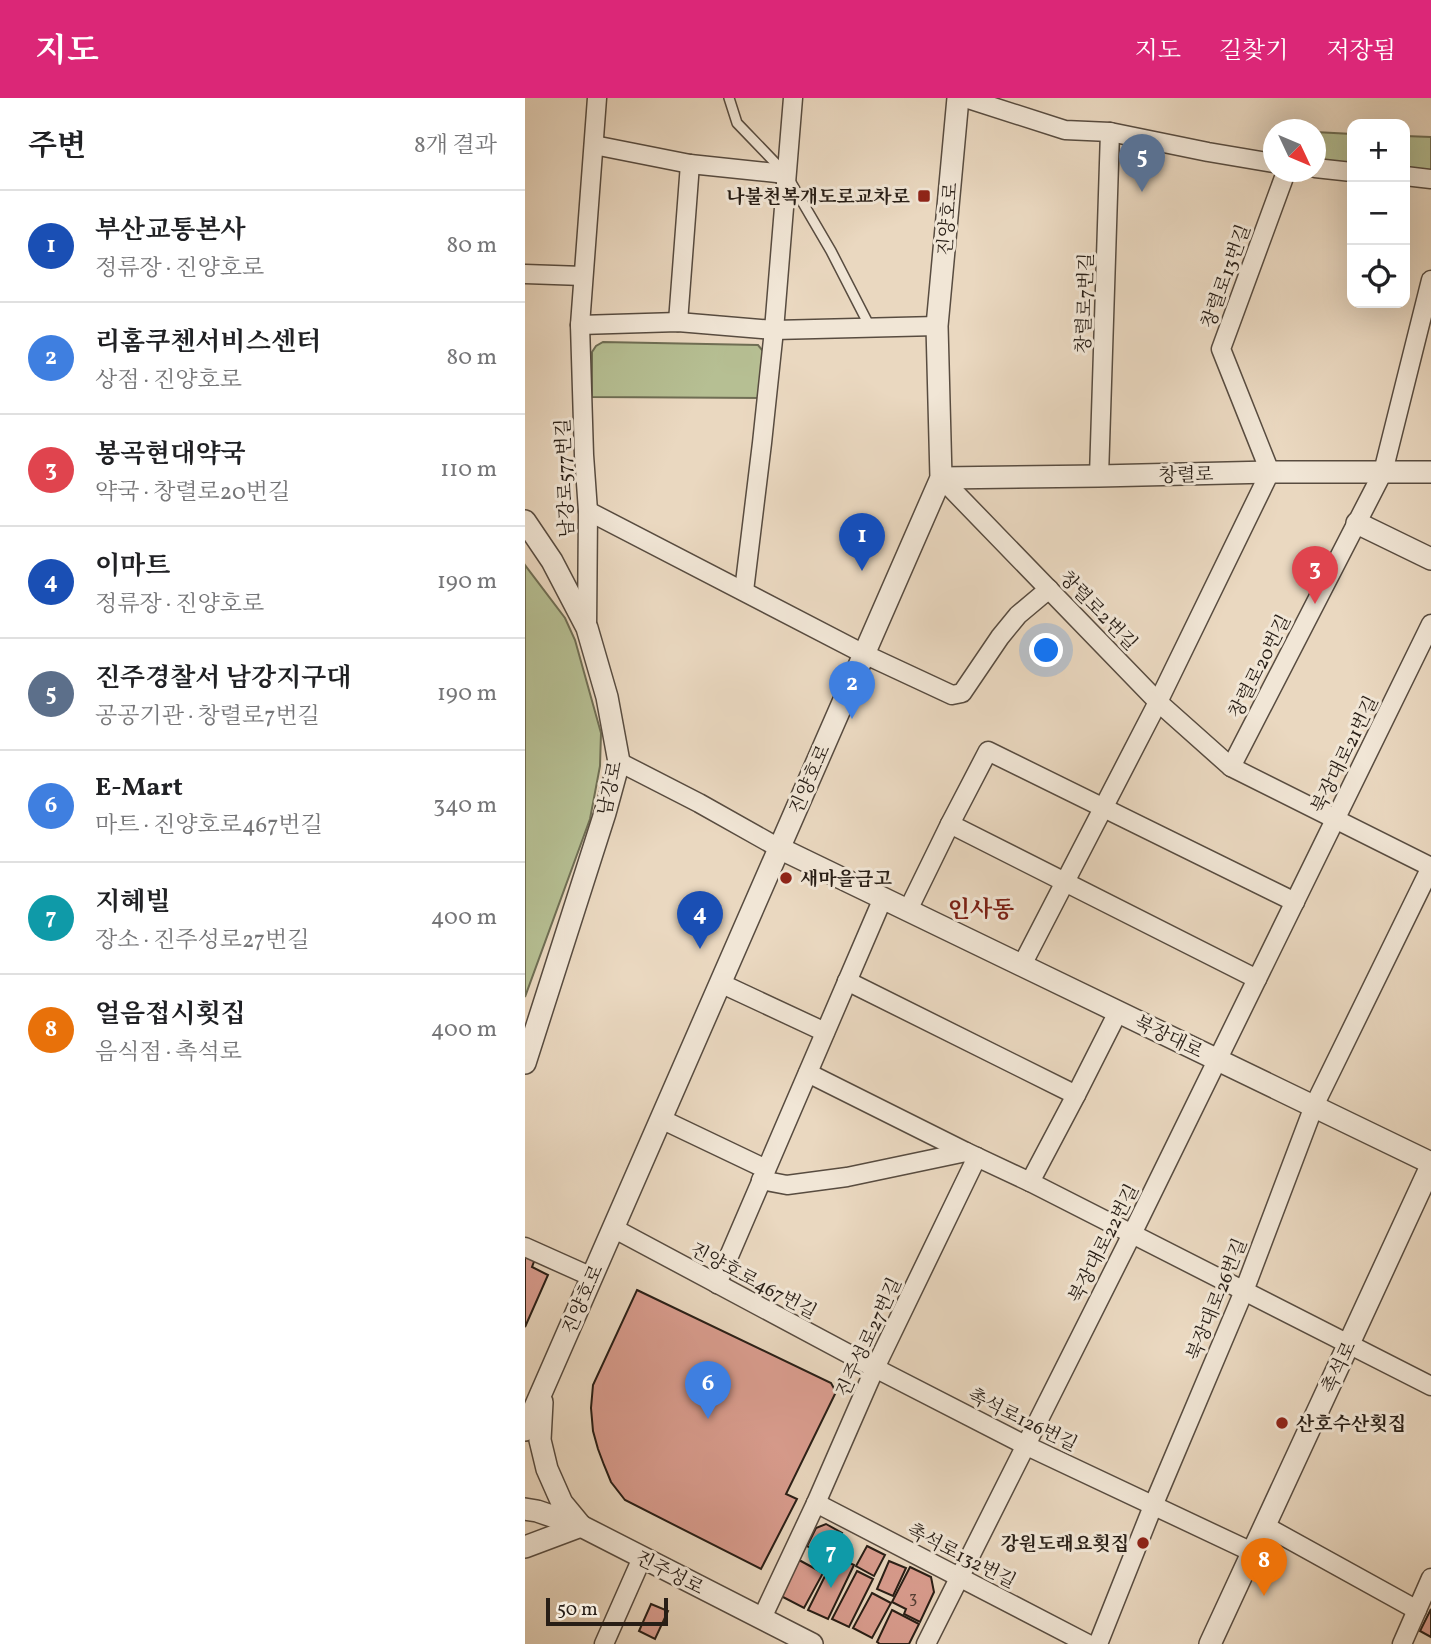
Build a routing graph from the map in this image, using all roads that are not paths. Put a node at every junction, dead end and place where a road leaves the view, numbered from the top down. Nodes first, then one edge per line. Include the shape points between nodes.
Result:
1 (597, 98) edge
2 (729, 98) edge
3 (793, 98) edge
4 (958, 98) edge
5 (965, 98) edge
6 (1110, 132) junction
7 (594, 145) junction
8 (1263, 161) edge
9 (690, 164) junction
10 (1326, 169) edge
11 (1347, 171) edge
12 (786, 174) junction
13 (1410, 177) edge
14 (1431, 179) edge
15 (1282, 182) edge
16 (525, 274) edge
17 (583, 276) junction
18 (1431, 280) edge
19 (678, 322) junction
20 (580, 326) junction
21 (937, 326) junction
22 (870, 327) junction
23 (1425, 328) edge
24 (774, 330) junction
25 (1270, 472) junction
26 (1383, 472) junction
27 (1431, 472) edge
28 (1099, 476) junction
29 (941, 478) junction
30 (588, 511) junction
31 (525, 521) edge
32 (1357, 523) junction
33 (1431, 559) edge
34 (1049, 589) junction
35 (744, 592) junction
36 (1431, 624) edge
37 (587, 628) junction
38 (864, 654) junction
39 (1158, 702) junction
40 (619, 762) junction
41 (1231, 767) junction
42 (1103, 808) junction
43 (1336, 819) junction
44 (950, 824) junction
45 (779, 848) junction
46 (1431, 867) edge
47 (1064, 883) junction
48 (883, 898) junction
49 (1295, 902) junction
50 (908, 910) junction
51 (1022, 965) junction
52 (1257, 979) junction
53 (847, 981) junction
54 (720, 983) junction
55 (1118, 1012) junction
56 (825, 1032) junction
57 (1218, 1060) junction
58 (525, 1063) edge
59 (808, 1073) junction
60 (1076, 1095) junction
61 (1314, 1106) junction
62 (661, 1119) junction
63 (971, 1155) junction
64 (1431, 1164) edge
65 (764, 1175) junction
66 (1030, 1182) junction
67 (613, 1227) junction
68 (1132, 1234) junction
69 (525, 1247) edge
70 (592, 1278) junction
71 (717, 1284) junction
72 (1244, 1292) junction
73 (1348, 1345) junction
74 (875, 1368) junction
75 (1431, 1386) edge
76 (534, 1391) edge
77 (525, 1430) edge
78 (1025, 1445) junction
79 (816, 1503) junction
80 (1153, 1506) junction
81 (525, 1509) edge
82 (581, 1526) junction
83 (1265, 1526) junction
84 (525, 1547) edge
85 (1252, 1552) junction
86 (642, 1558) junction
87 (961, 1578) junction
88 (1431, 1578) edge
89 (1417, 1610) junction
90 (762, 1618) junction
91 (604, 1644) edge
92 (812, 1644) edge
93 (926, 1644) edge
94 (1088, 1644) edge
95 (1098, 1644) edge
96 (1210, 1644) edge
97 (1402, 1644) edge

1 - 7 street, 남강로577번길
2 - 12 lane via 737,123
3 - 12 street
4 - 21 street, 진양호로
5 - 6 street via 1065,130
6 - 8 street
6 - 28 street, 창렬로7번길
7 - 9 street
7 - 17 street, 남강로577번길
9 - 12 street
9 - 19 street
10 - 11 street
12 - 22 lane
12 - 24 street
13 - 14 street
15 - 25 street, 창렬로13번길 via 1221,349
16 - 17 street
17 - 20 street, 남강로577번길
18 - 23 street, 창렬로20번길
19 - 20 street
19 - 24 street
20 - 30 street, 남강로577번길
21 - 22 street
21 - 29 street, 진양호로
22 - 24 street
23 - 26 street, 창렬로20번길
24 - 35 street
25 - 26 street, 창렬로
25 - 28 street, 창렬로
25 - 39 street
26 - 27 street, 창렬로
26 - 32 street, 창렬로20번길
28 - 29 street, 창렬로
29 - 34 street, 창렬로2번길
29 - 38 street, 진양호로
30 - 35 street
30 - 37 street, 남강로577번길
31 - 37 street, 남강로
32 - 33 street
32 - 41 street, 창렬로20번길
34 - 38 street via 1018,615 962,693 952,695
34 - 39 street, 창렬로2번길
35 - 38 street
36 - 43 street, 북장대로21번길
37 - 40 street, 남강로
38 - 45 street, 진양호로
39 - 41 street, 창렬로2번길
39 - 42 street
40 - 45 street
40 - 58 street, 남강로
41 - 43 street, 창렬로2번길
42 - 44 street via 988,751
42 - 47 street
42 - 49 street
43 - 46 street, 창렬로2번길
43 - 49 street, 북장대로21번길
44 - 47 street
44 - 50 street
45 - 48 street, 북장대로
45 - 54 street, 진양호로
46 - 61 street, 북장대로26번길
47 - 51 street
47 - 52 street
48 - 50 street, 북장대로
48 - 53 street
49 - 52 street, 북장대로21번길
50 - 51 street, 북장대로
51 - 55 street, 북장대로
52 - 57 street, 북장대로21번길
53 - 56 street
53 - 60 street
54 - 56 street
54 - 62 street, 진양호로
55 - 57 street, 북장대로
55 - 60 street
56 - 59 street
57 - 61 street, 북장대로
57 - 68 street, 북장대로22번길
59 - 63 street
59 - 65 street
60 - 66 street
61 - 64 street, 북장대로
61 - 72 street, 북장대로26번길
62 - 65 street
62 - 67 street, 진양호로
63 - 65 street via 787,1185
63 - 66 street
63 - 74 street, 진주성로27번길
64 - 73 street, 촉석로
65 - 71 street
66 - 68 street
67 - 70 street, 진양호로
67 - 71 street, 진양호로467번길
68 - 72 street
68 - 78 street, 북장대로22번길
69 - 70 street
70 - 76 street, 진양호로
71 - 74 street, 진양호로467번길
72 - 73 street
72 - 80 street, 북장대로26번길
73 - 75 street
73 - 83 street, 촉석로
74 - 78 street, 촉석로126번길
74 - 79 street, 진주성로27번길
76 - 77 street, 진양호로
76 - 82 street via 547,1469 562,1503
78 - 80 street, 촉석로126번길
78 - 87 street, 북장대로22번길
79 - 87 street, 촉석로132번길
79 - 90 street, 진주성로27번길
80 - 85 street, 촉석로126번길
80 - 95 street
81 - 82 street, 진주성로
82 - 84 street
82 - 86 street, 진주성로
83 - 85 street, 촉석로
83 - 89 street
85 - 96 street, 촉석로
86 - 90 street, 진주성로
86 - 91 street
87 - 93 street, 북장대로22번길
87 - 94 street, 촉석로132번길
88 - 89 street
89 - 97 street
90 - 92 street, 진주성로

